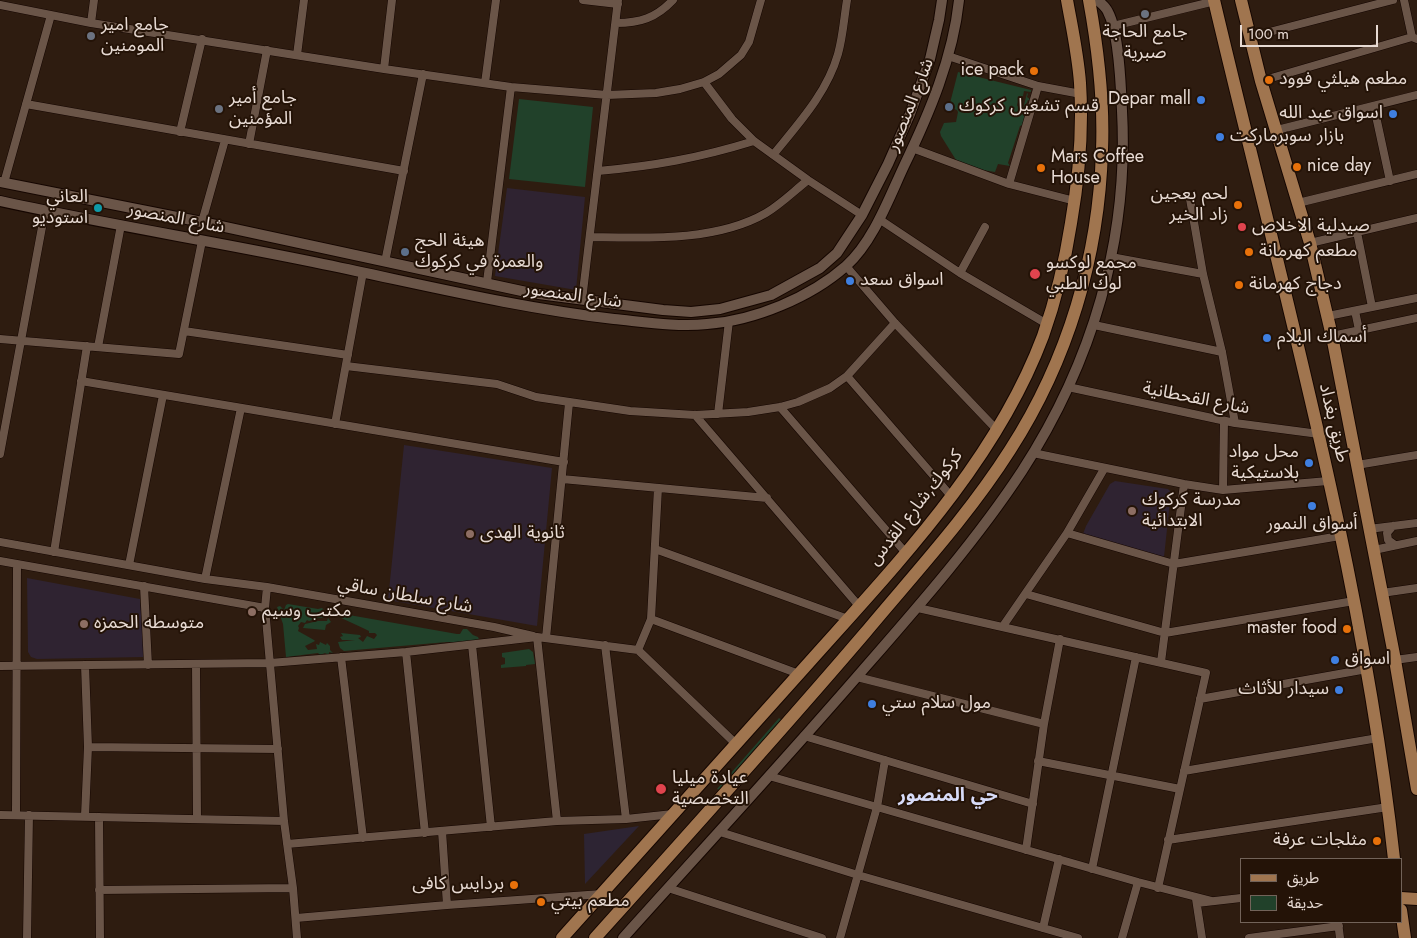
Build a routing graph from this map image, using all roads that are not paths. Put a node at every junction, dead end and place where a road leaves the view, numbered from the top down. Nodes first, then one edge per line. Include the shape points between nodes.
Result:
1 (94, 0) edge
2 (304, 0) edge
3 (392, 0) edge
4 (494, 0) edge
5 (583, 0) edge
6 (672, 0) edge
7 (761, 0) edge
8 (847, 0) edge
9 (942, 0) edge
10 (959, 0) edge
11 (1067, 0) edge
12 (1089, 0) edge
13 (1097, 0) edge
14 (1215, 0) edge
15 (1241, 0) edge
16 (1393, 0) edge
17 (1404, 0) edge
18 (618, 2) edge
19 (0, 5) edge
20 (51, 15) junction
21 (92, 23) junction
22 (616, 23) junction
23 (1113, 26) junction
24 (1250, 38) junction
25 (1415, 38) edge
26 (202, 39) junction
27 (268, 50) junction
28 (297, 55) junction
29 (948, 56) junction
30 (384, 69) junction
31 (423, 74) junction
32 (1261, 81) junction
33 (704, 82) junction
34 (485, 83) junction
35 (1038, 86) junction
36 (511, 87) junction
37 (1080, 94) junction
38 (607, 95) junction
39 (1417, 97) edge
40 (26, 104) junction
41 (1374, 107) junction
42 (910, 114) junction
43 (926, 118) junction
44 (1277, 130) junction
45 (180, 132) junction
46 (225, 140) junction
47 (754, 141) junction
48 (249, 144) junction
49 (912, 148) junction
50 (1080, 148) junction
51 (1102, 150) junction
52 (773, 155) junction
53 (404, 171) junction
54 (598, 171) junction
55 (1417, 174) edge
56 (808, 180) junction
57 (2, 182) edge
58 (1390, 182) junction
59 (1009, 184) junction
60 (1190, 199) dead end
61 (0, 201) edge
62 (1075, 201) junction
63 (1298, 203) junction
64 (45, 211) junction
65 (862, 215) junction
66 (1417, 218) edge
67 (879, 219) junction
68 (202, 222) junction
69 (121, 224) junction
70 (984, 227) dead end
71 (1357, 232) junction
72 (590, 237) junction
73 (202, 241) junction
74 (1310, 242) junction
75 (313, 245) junction
76 (1112, 257) junction
77 (309, 261) junction
78 (385, 262) junction
79 (846, 266) junction
80 (363, 272) junction
81 (960, 273) junction
82 (1203, 274) junction
83 (487, 282) junction
84 (1417, 298) edge
85 (582, 300) junction
86 (1372, 307) junction
87 (1355, 311) junction
88 (1328, 316) junction
89 (729, 321) junction
90 (1416, 321) edge
91 (895, 323) junction
92 (1047, 324) junction
93 (1094, 325) junction
94 (1359, 330) junction
95 (184, 332) junction
96 (1332, 336) junction
97 (0, 339) edge
98 (21, 341) junction
99 (87, 346) junction
100 (98, 347) junction
101 (1222, 352) junction
102 (348, 355) junction
103 (346, 366) junction
104 (846, 376) junction
105 (82, 382) junction
106 (1068, 388) junction
107 (162, 395) junction
108 (569, 403) junction
109 (780, 407) junction
110 (241, 408) junction
111 (718, 414) junction
112 (695, 415) junction
113 (1224, 421) junction
114 (335, 424) junction
115 (1235, 424) junction
116 (996, 429) junction
117 (1319, 434) junction
118 (1033, 453) junction
119 (0, 454) edge
120 (1417, 455) edge
121 (564, 462) junction
122 (1357, 466) junction
123 (1104, 469) junction
124 (562, 479) junction
125 (1328, 481) junction
126 (1184, 484) junction
127 (658, 488) junction
128 (1223, 490) junction
129 (950, 496) junction
130 (767, 498) junction
131 (1417, 523) edge
132 (1393, 526) junction
133 (1370, 529) junction
134 (1067, 533) junction
135 (1340, 536) junction
136 (1417, 541) edge
137 (0, 542) edge
138 (1395, 545) junction
139 (655, 549) junction
140 (1374, 550) junction
141 (54, 552) junction
142 (905, 552) junction
143 (0, 561) edge
144 (17, 564) junction
145 (1174, 564) junction
146 (129, 565) junction
147 (891, 569) junction
148 (205, 579) junction
149 (908, 582) junction
150 (144, 586) junction
151 (267, 587) junction
152 (1417, 588) edge
153 (1382, 593) junction
154 (1026, 594) junction
155 (1354, 601) junction
156 (859, 606) junction
157 (265, 608) junction
158 (918, 608) junction
159 (651, 619) junction
160 (848, 619) junction
161 (1003, 626) junction
162 (1164, 633) junction
163 (537, 637) junction
164 (546, 638) junction
165 (1060, 639) junction
166 (472, 645) junction
167 (605, 645) junction
168 (638, 650) junction
169 (406, 652) junction
170 (1136, 657) junction
171 (341, 658) junction
172 (1417, 658) edge
173 (1395, 660) junction
174 (1161, 662) junction
175 (270, 663) junction
176 (196, 664) junction
177 (148, 665) junction
178 (0, 666) edge
179 (18, 666) junction
180 (85, 666) junction
181 (1367, 669) junction
182 (798, 674) junction
183 (857, 677) junction
184 (1200, 699) junction
185 (1044, 724) junction
186 (804, 736) junction
187 (1378, 738) junction
188 (736, 744) junction
189 (88, 748) junction
190 (196, 749) junction
191 (278, 749) junction
192 (885, 760) junction
193 (1038, 761) junction
194 (1184, 771) junction
195 (769, 776) junction
196 (1111, 776) junction
197 (1417, 789) edge
198 (1180, 790) junction
199 (1033, 804) junction
200 (877, 807) junction
201 (1388, 807) junction
202 (673, 814) junction
203 (0, 815) edge
204 (16, 815) junction
205 (29, 815) junction
206 (85, 816) junction
207 (99, 817) junction
208 (197, 818) junction
209 (626, 819) junction
210 (284, 820) junction
211 (557, 821) junction
212 (492, 827) junction
213 (442, 831) junction
214 (720, 832) junction
215 (425, 833) junction
216 (363, 838) junction
217 (1168, 840) junction
218 (287, 844) junction
219 (1026, 850) junction
220 (1394, 858) edge
221 (1059, 859) junction
222 (1092, 869) junction
223 (858, 875) junction
224 (1138, 882) junction
225 (293, 888) junction
226 (668, 888) junction
227 (1158, 888) junction
228 (100, 890) junction
229 (602, 894) junction
230 (1240, 898) edge
231 (1402, 898) edge
232 (1417, 899) edge
233 (1196, 900) junction
234 (447, 905) junction
235 (296, 918) junction
236 (1402, 919) edge
237 (1338, 924) edge
238 (1044, 928) junction
239 (27, 938) edge
240 (100, 938) edge
241 (297, 938) edge
242 (562, 938) edge
243 (596, 938) edge
244 (623, 938) edge
245 (822, 938) edge
246 (840, 938) edge
247 (1078, 938) edge
248 (1122, 938) edge
249 (1202, 938) edge
250 (1249, 938) edge
251 (1340, 938) edge
252 (1404, 938) edge

1 - 21 street
2 - 28 street
3 - 30 street
4 - 34 street
5 - 18 street
6 - 22 street via 664,9 644,20
7 - 33 street via 750,42 742,55
8 - 52 street via 838,54 828,78 803,118
9 - 42 street, شارع المنصور via 930,59
10 - 29 street, شارع المنصور
11 - 37 main road, كركوك,شارع القدس via 1077,54
12 - 51 main road via 1099,60
13 - 23 street via 1108,12
14 - 23 street
14 - 117 main road, طريق بغداد
15 - 24 main road, طريق بغداد
16 - 24 street
17 - 25 street
18 - 22 street
19 - 20 street
20 - 21 street
20 - 40 street
21 - 26 street
22 - 38 street
23 - 76 street via 1120,74 1123,143 1120,206
24 - 32 main road, طريق بغداد
25 - 32 street
26 - 27 street
26 - 45 street
27 - 28 street
27 - 48 street
28 - 30 street
29 - 35 street
29 - 43 street, شارع المنصور
30 - 31 street
31 - 34 street
31 - 53 street
32 - 44 main road, طريق بغداد
33 - 38 street via 656,93
33 - 47 street via 732,120
34 - 36 street
35 - 37 street
35 - 59 street
36 - 38 street
36 - 83 street
37 - 50 main road, كركوك,شارع القدس
38 - 54 street
39 - 41 street
40 - 45 street
40 - 57 street
41 - 44 street
41 - 58 street
42 - 43 street
42 - 65 street, شارع المنصور
43 - 49 street, شارع المنصور
44 - 63 main road, طريق بغداد
45 - 46 street
46 - 48 street
46 - 68 street
47 - 52 street
47 - 54 street via 663,164
48 - 53 street
49 - 59 street
49 - 67 street, شارع المنصور
50 - 51 main road
50 - 62 main road, كركوك,شارع القدس
51 - 149 main road via 1092,243 1084,282 1056,362 1035,406 985,488
52 - 56 street
53 - 78 street
54 - 72 street
55 - 58 street
56 - 65 street
56 - 72 street via 764,213 720,230 646,238
57 - 68 street, شارع المنصور
58 - 63 street
59 - 62 street
60 - 82 street
61 - 64 street, شارع المنصور
62 - 92 main road, كركوك,شارع القدس via 1066,256
63 - 74 main road, طريق بغداد
64 - 69 street, شارع المنصور
64 - 98 street
65 - 85 street, شارع المنصور via 837,253 820,268 772,294 745,303 691,312
66 - 71 street
67 - 79 street, شارع المنصور
67 - 81 street
68 - 75 street, شارع المنصور
69 - 73 street, شارع المنصور
69 - 100 street
70 - 81 street
71 - 74 street
71 - 86 street
72 - 85 street
73 - 77 street, شارع المنصور
73 - 95 street
74 - 88 main road, طريق بغداد
75 - 77 street
75 - 78 street, شارع المنصور
76 - 82 street
76 - 93 street
77 - 80 street, شارع المنصور
78 - 83 street, شارع المنصور
79 - 89 street, شارع المنصور via 806,293
79 - 91 street
80 - 89 street, شارع المنصور via 532,308 587,316 678,324
80 - 102 street
81 - 92 street
82 - 101 street
83 - 85 street, شارع المنصور via 531,293
84 - 86 street
86 - 87 street
87 - 88 street
87 - 94 street
88 - 96 main road, طريق بغداد
89 - 111 street
90 - 94 street
91 - 104 street
91 - 116 street
92 - 116 main road, كركوك,شارع القدس via 1030,365
93 - 101 street
93 - 106 street
94 - 96 street
95 - 100 street via 179,354
95 - 102 street
96 - 122 main road, طريق بغداد
97 - 98 street
98 - 99 street
98 - 119 street
99 - 100 street
99 - 105 street
101 - 115 street
102 - 103 street
103 - 108 street via 497,384 527,395
103 - 114 street
104 - 109 street via 830,388
104 - 129 street
105 - 107 street
105 - 141 street
106 - 113 street, شارع القحطانية
106 - 118 street
107 - 110 street
107 - 146 street
108 - 112 street
108 - 121 street
109 - 111 street
109 - 142 street
110 - 114 street
110 - 148 street
111 - 112 street
112 - 130 street
113 - 115 street, شارع القحطانية
113 - 128 street
114 - 121 street
115 - 117 street, شارع القحطانية
116 - 129 main road, كركوك,شارع القدس
117 - 125 main road, طريق بغداد
118 - 123 street
118 - 158 street
120 - 122 street
121 - 124 street
122 - 133 main road, طريق بغداد
123 - 126 street
123 - 134 street
124 - 127 street
124 - 164 street
125 - 128 street
125 - 135 main road, طريق بغداد
126 - 128 street
126 - 145 street
127 - 130 street
127 - 139 street
129 - 142 main road, كركوك,شارع القدس
130 - 156 street
131 - 132 street
132 - 133 street
132 - 138 street via 1387,533 1388,540
133 - 140 main road, طريق بغداد
134 - 145 street
134 - 154 street
135 - 145 street
135 - 155 main road, طريق بغداد
136 - 138 street
137 - 141 street, شارع سلطان ساقي
138 - 140 street
139 - 159 street
139 - 160 street
140 - 153 main road, طريق بغداد
141 - 146 street, شارع سلطان ساقي
142 - 147 main road, كركوك,شارع القدس
143 - 144 street
144 - 150 street
144 - 179 street
145 - 162 street
146 - 148 street, شارع سلطان ساقي
147 - 149 main road
147 - 156 main road, كركوك,شارع القدس
148 - 151 street, شارع سلطان ساقي
149 - 243 main road
150 - 157 street
150 - 177 street
151 - 157 street
151 - 163 street, شارع سلطان ساقي
152 - 153 street
153 - 173 main road, طريق بغداد
154 - 161 street
154 - 162 street
155 - 162 street
155 - 181 main road, طريق بغداد
156 - 160 main road, كركوك,شارع القدس
157 - 175 street
158 - 161 street
158 - 183 street
159 - 168 street
159 - 182 street
160 - 182 main road, كركوك,شارع القدس
161 - 165 street
162 - 174 street
163 - 164 street
163 - 166 street
163 - 211 street
164 - 167 street
165 - 170 street
165 - 185 street
166 - 169 street
166 - 212 street
167 - 168 street
167 - 209 street
168 - 188 street
169 - 171 street
169 - 215 street
170 - 174 street
170 - 196 street
171 - 175 street
171 - 216 street
172 - 173 street
173 - 197 main road, طريق بغداد
174 - 184 street via 1206,673
175 - 176 street
175 - 191 street
176 - 177 street
176 - 190 street
177 - 180 street
178 - 179 street
179 - 180 street
179 - 204 street
180 - 189 street
181 - 184 street
181 - 187 main road, طريق بغداد
182 - 188 main road, كركوك,شارع القدس
183 - 185 street
183 - 186 street
184 - 194 street
185 - 193 street
186 - 192 street
186 - 195 street
187 - 194 street
187 - 201 main road, طريق بغداد
188 - 202 main road, كركوك,شارع القدس
189 - 190 street
189 - 206 street
190 - 191 street
190 - 208 street
191 - 210 street
192 - 199 street
192 - 200 street
193 - 196 street
193 - 199 street
194 - 198 street
195 - 200 street
195 - 214 street
196 - 198 street
196 - 222 street
198 - 217 street
199 - 219 street
200 - 219 street
200 - 223 street
201 - 217 street
201 - 220 main road, طريق بغداد
202 - 209 street
202 - 229 main road, كركوك,شارع القدس
203 - 204 street
204 - 205 street
205 - 206 street
205 - 239 street
206 - 207 street
207 - 208 street
207 - 228 street
208 - 210 street
209 - 211 street
210 - 218 street
211 - 212 street
212 - 213 street
213 - 215 street
213 - 234 street
214 - 223 street
214 - 226 street
215 - 216 street
216 - 218 street
217 - 227 street
218 - 225 street
219 - 221 street
221 - 222 street
221 - 238 street
222 - 224 street
223 - 238 street
223 - 246 street
224 - 227 street
224 - 248 street
225 - 228 street
225 - 235 street
226 - 244 street
226 - 245 street
227 - 233 street
228 - 240 street
229 - 234 street
229 - 242 main road, كركوك,شارع القدس
230 - 233 street
231 - 232 main road
233 - 249 street
234 - 235 street
235 - 241 street
236 - 252 main road
237 - 250 street
237 - 251 street
238 - 247 street

